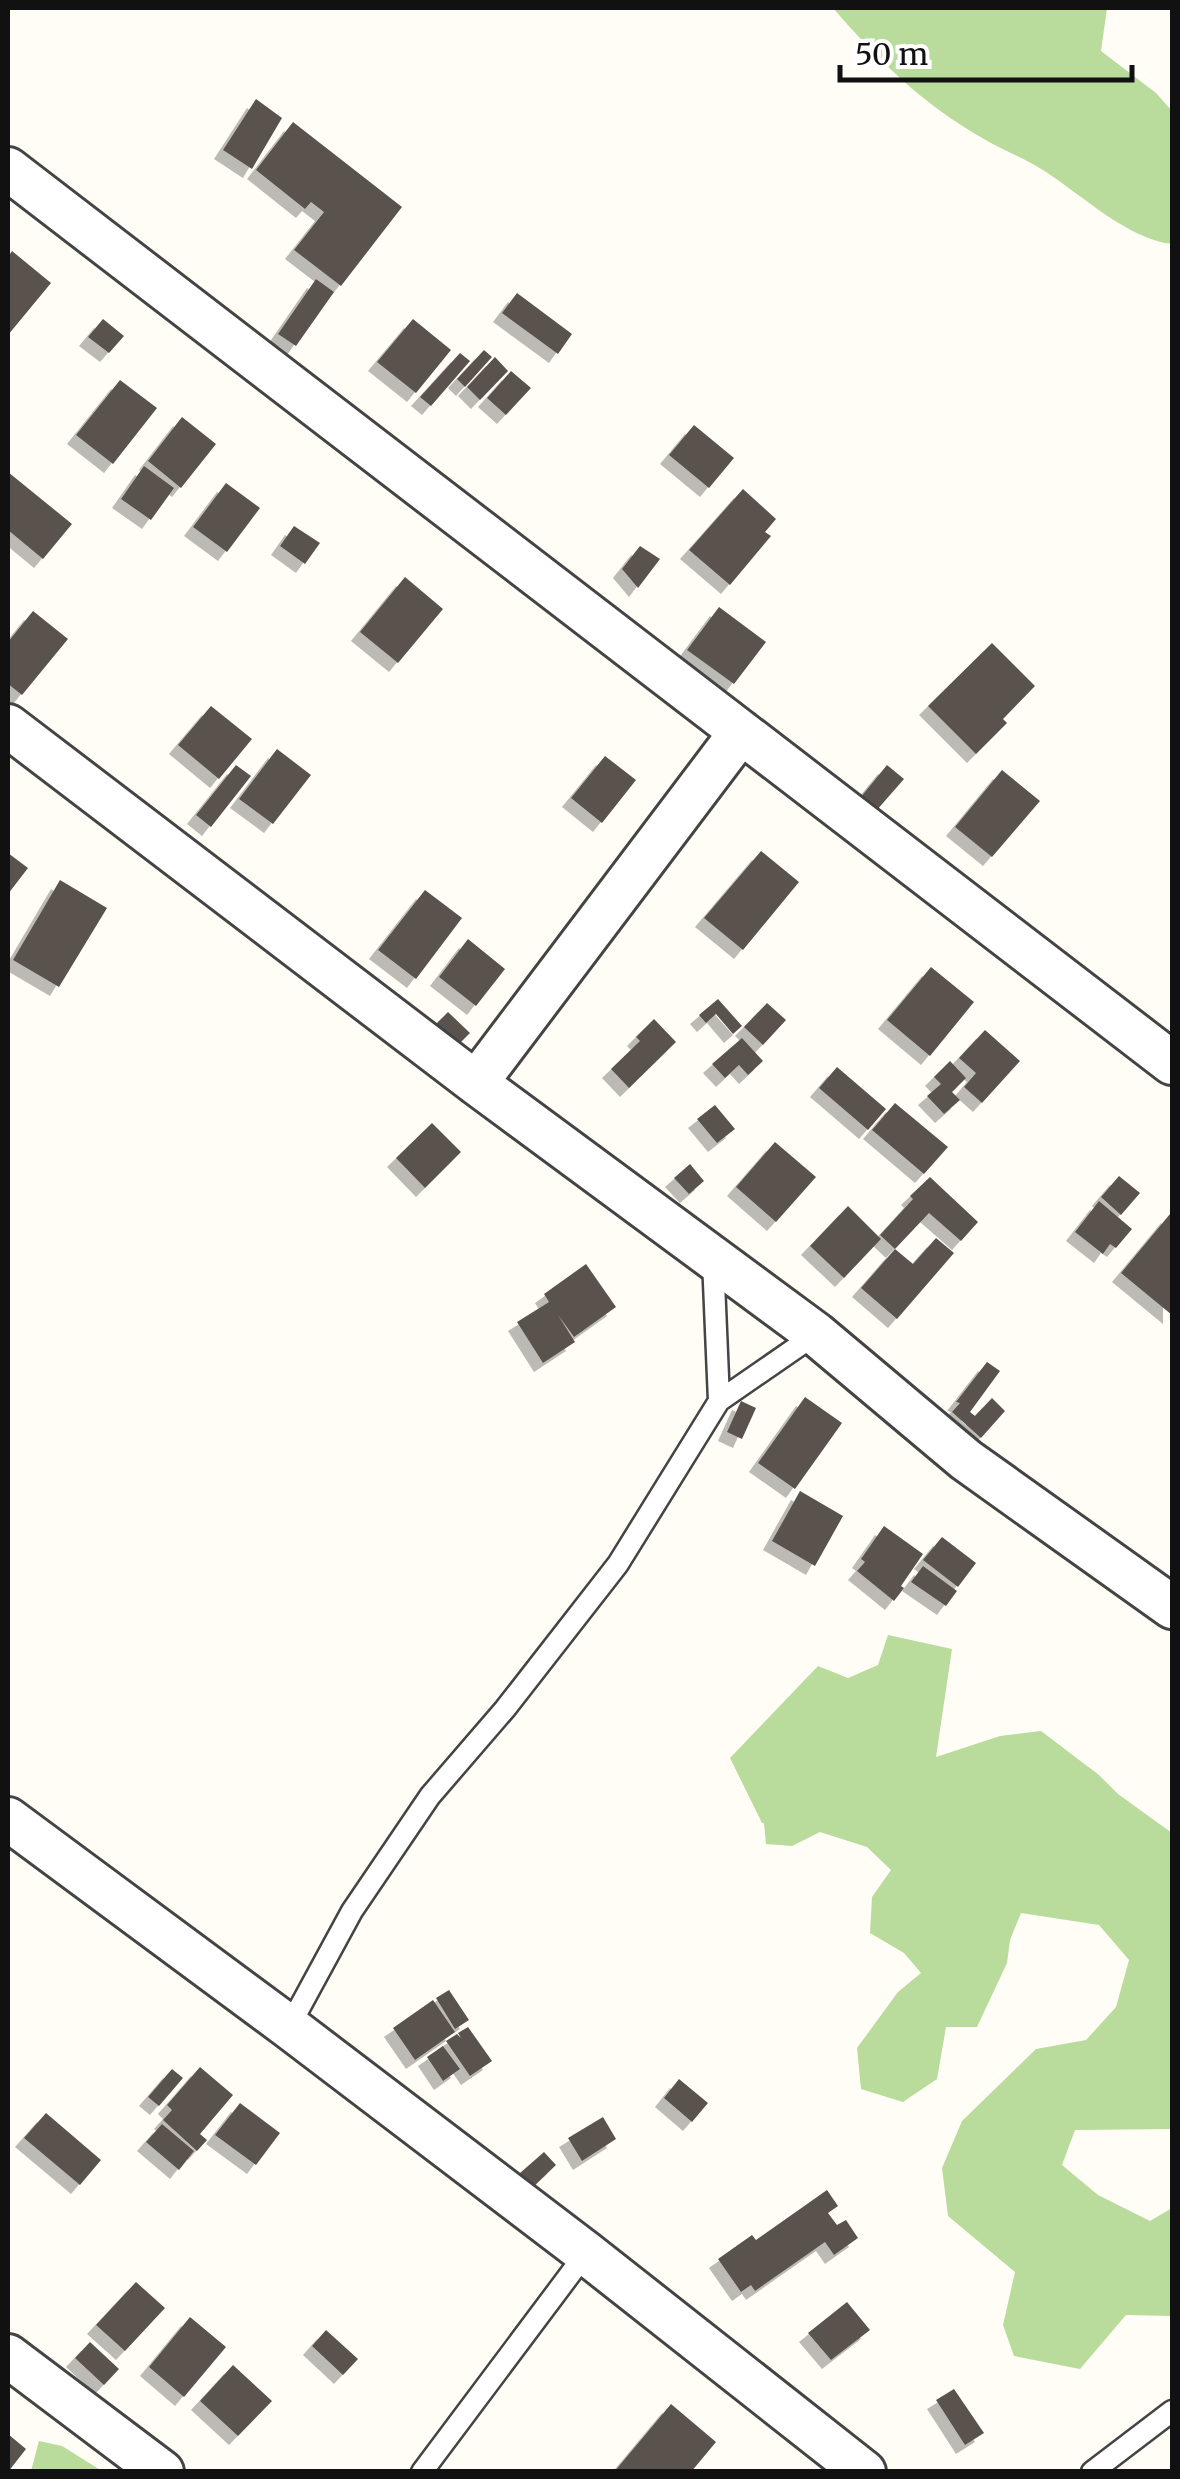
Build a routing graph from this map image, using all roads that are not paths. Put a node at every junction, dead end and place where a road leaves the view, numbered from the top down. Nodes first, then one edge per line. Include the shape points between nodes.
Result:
1 (8, 169) edge
2 (8, 726) edge
3 (741, 732) junction
4 (1172, 1063) edge
5 (476, 1083) junction
6 (713, 1259) junction
7 (816, 1334) junction
8 (719, 1401) junction
9 (1172, 1607) edge
10 (8, 1819) edge
11 (288, 2027) junction
12 (586, 2253) junction
13 (8, 2356) edge
14 (1172, 2410) edge
15 (162, 2472) edge
16 (422, 2472) edge
17 (864, 2472) edge
18 (1092, 2472) edge

1 - 3 street
2 - 5 street
3 - 4 street
3 - 5 street
5 - 6 street
6 - 7 street
6 - 8 lane
7 - 8 lane
7 - 9 street via 966,1460
8 - 11 lane via 618,1564 430,1796 352,1910
10 - 11 street
11 - 12 street
12 - 16 lane
12 - 17 street
13 - 15 street
14 - 18 lane

